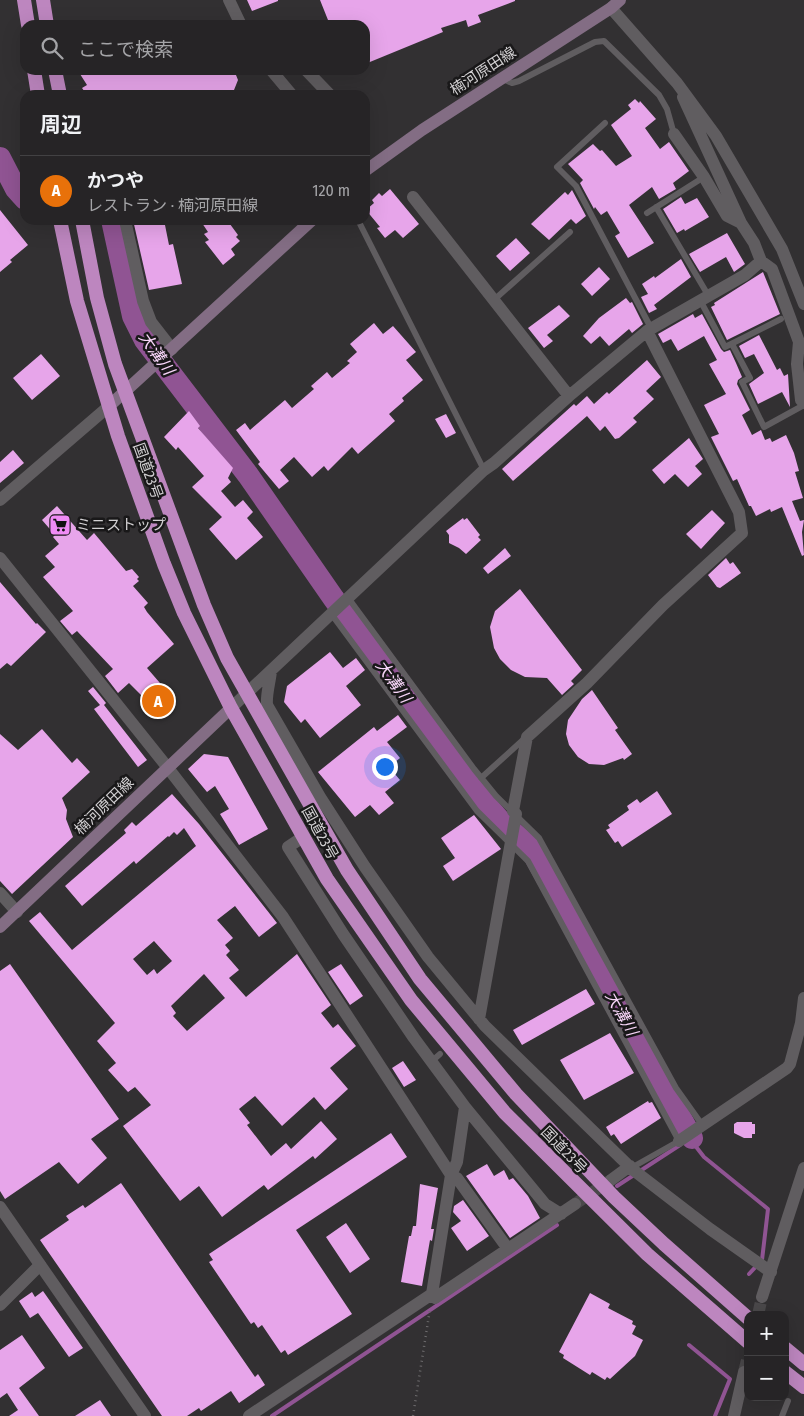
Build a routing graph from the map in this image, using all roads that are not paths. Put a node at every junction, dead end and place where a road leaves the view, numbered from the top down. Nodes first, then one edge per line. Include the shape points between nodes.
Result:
1 (24, 0) edge
2 (43, 0) edge
3 (229, 0) edge
4 (613, 3) edge
5 (27, 20) edge
6 (46, 20) edge
7 (239, 20) edge
8 (35, 75) edge
9 (56, 75) edge
10 (275, 75) edge
11 (311, 75) edge
12 (501, 79) junction
13 (677, 83) junction
14 (37, 90) edge
15 (59, 90) edge
16 (288, 90) edge
17 (325, 90) edge
18 (605, 123) dead end
19 (674, 134) joint
20 (370, 167) edge
21 (704, 177) junction
22 (413, 197) dead end
23 (656, 207) junction
24 (647, 213) dead end
25 (741, 223) junction
26 (61, 225) edge
27 (83, 225) edge
28 (126, 225) edge
29 (307, 225) edge
30 (361, 225) edge
31 (570, 232) dead end
32 (761, 261) junction
33 (704, 298) junction
34 (495, 299) junction
35 (804, 304) edge
36 (781, 319) dead end
37 (649, 330) junction
38 (732, 344) junction
39 (170, 351) junction
40 (125, 391) junction
41 (569, 396) junction
42 (804, 404) edge
43 (108, 407) junction
44 (484, 470) junction
45 (0, 500) edge
46 (0, 558) edge
47 (348, 600) junction
48 (333, 614) junction
49 (271, 671) junction
50 (246, 694) junction
51 (231, 708) junction
52 (527, 737) junction
53 (168, 768) junction
54 (481, 778) junction
55 (515, 814) junction
56 (303, 837) junction
57 (510, 843) junction
58 (0, 893) edge
59 (17, 912) junction
60 (0, 927) edge
61 (804, 998) edge
62 (477, 1021) junction
63 (465, 1107) junction
64 (701, 1127) junction
65 (681, 1140) junction
66 (631, 1168) junction
67 (804, 1168) edge
68 (452, 1175) junction
69 (611, 1180) tunnel mouth
70 (575, 1204) tunnel mouth
71 (0, 1207) edge
72 (561, 1214) junction
73 (508, 1249) junction
74 (40, 1265) junction
75 (768, 1270) junction
76 (432, 1294) junction
77 (762, 1297) tunnel mouth
78 (0, 1304) edge
79 (744, 1314) edge
80 (744, 1339) edge
81 (789, 1351) edge
82 (804, 1364) edge
83 (744, 1372) dead end
84 (789, 1375) edge
85 (801, 1385) edge
86 (788, 1401) dead end
87 (145, 1416) edge
88 (249, 1416) edge
89 (734, 1416) edge
90 (782, 1416) edge

1 - 5 highway
2 - 6 highway
3 - 7 street
4 - 12 main road, 楠河原田線
4 - 13 street
8 - 14 highway
9 - 15 highway
10 - 16 street
11 - 17 street
12 - 19 lane via 512,83 519,81 595,42 604,41 659,95
12 - 20 main road, 楠河原田線
13 - 25 street
13 - 35 street via 716,136 745,184 782,250
18 - 37 lane via 558,167 576,186
19 - 21 street
21 - 23 lane
21 - 25 street via 727,216
22 - 34 street
23 - 24 lane
23 - 33 lane
25 - 32 street
26 - 43 highway, 国道23号 via 76,301
27 - 40 highway, 国道23号 via 97,298
28 - 39 street via 143,301 151,322
29 - 39 main road
30 - 44 lane
31 - 34 lane
32 - 33 street via 745,275
32 - 42 street via 772,269 799,342 797,364
33 - 37 street
33 - 38 lane via 725,347
34 - 41 street
36 - 38 lane
37 - 41 street
37 - 52 street via 738,512 742,533
38 - 42 lane via 750,378 742,382 764,427
39 - 40 main road
40 - 43 main road
40 - 50 highway, 国道23号 via 204,604
41 - 44 street
43 - 45 street
43 - 51 highway, 国道23号 via 184,613
44 - 47 street
46 - 53 street
47 - 48 street
47 - 54 lane
48 - 49 street
48 - 57 lane via 461,790
49 - 50 street
49 - 62 street via 267,705 320,797 428,957
50 - 51 street
50 - 79 highway, 国道23号 via 347,870 420,978 516,1094 576,1159 664,1244
51 - 53 main road, 楠河原田線
51 - 56 highway, 国道23号
52 - 54 lane
52 - 55 street
53 - 59 main road, 楠河原田線
53 - 68 street via 283,917
54 - 55 lane
55 - 57 street
55 - 64 lane via 545,847 676,1088
56 - 63 street via 288,847 343,934 436,1058
56 - 80 highway, 国道23号 via 327,879 411,1000 505,1113 647,1254
57 - 62 street
57 - 65 lane via 528,861
58 - 59 street
59 - 60 main road, 楠河原田線
61 - 64 street via 790,1064
62 - 66 street
63 - 68 street
63 - 72 street via 545,1204
64 - 65 street
65 - 66 lane
66 - 69 street
66 - 75 street
67 - 75 street
68 - 73 street via 458,1178
68 - 76 street
70 - 72 street
71 - 74 street
72 - 73 street
73 - 76 street via 435,1298
74 - 78 street
74 - 87 street
75 - 77 street
76 - 88 street
81 - 82 highway
83 - 89 street
84 - 85 highway
86 - 90 lane

